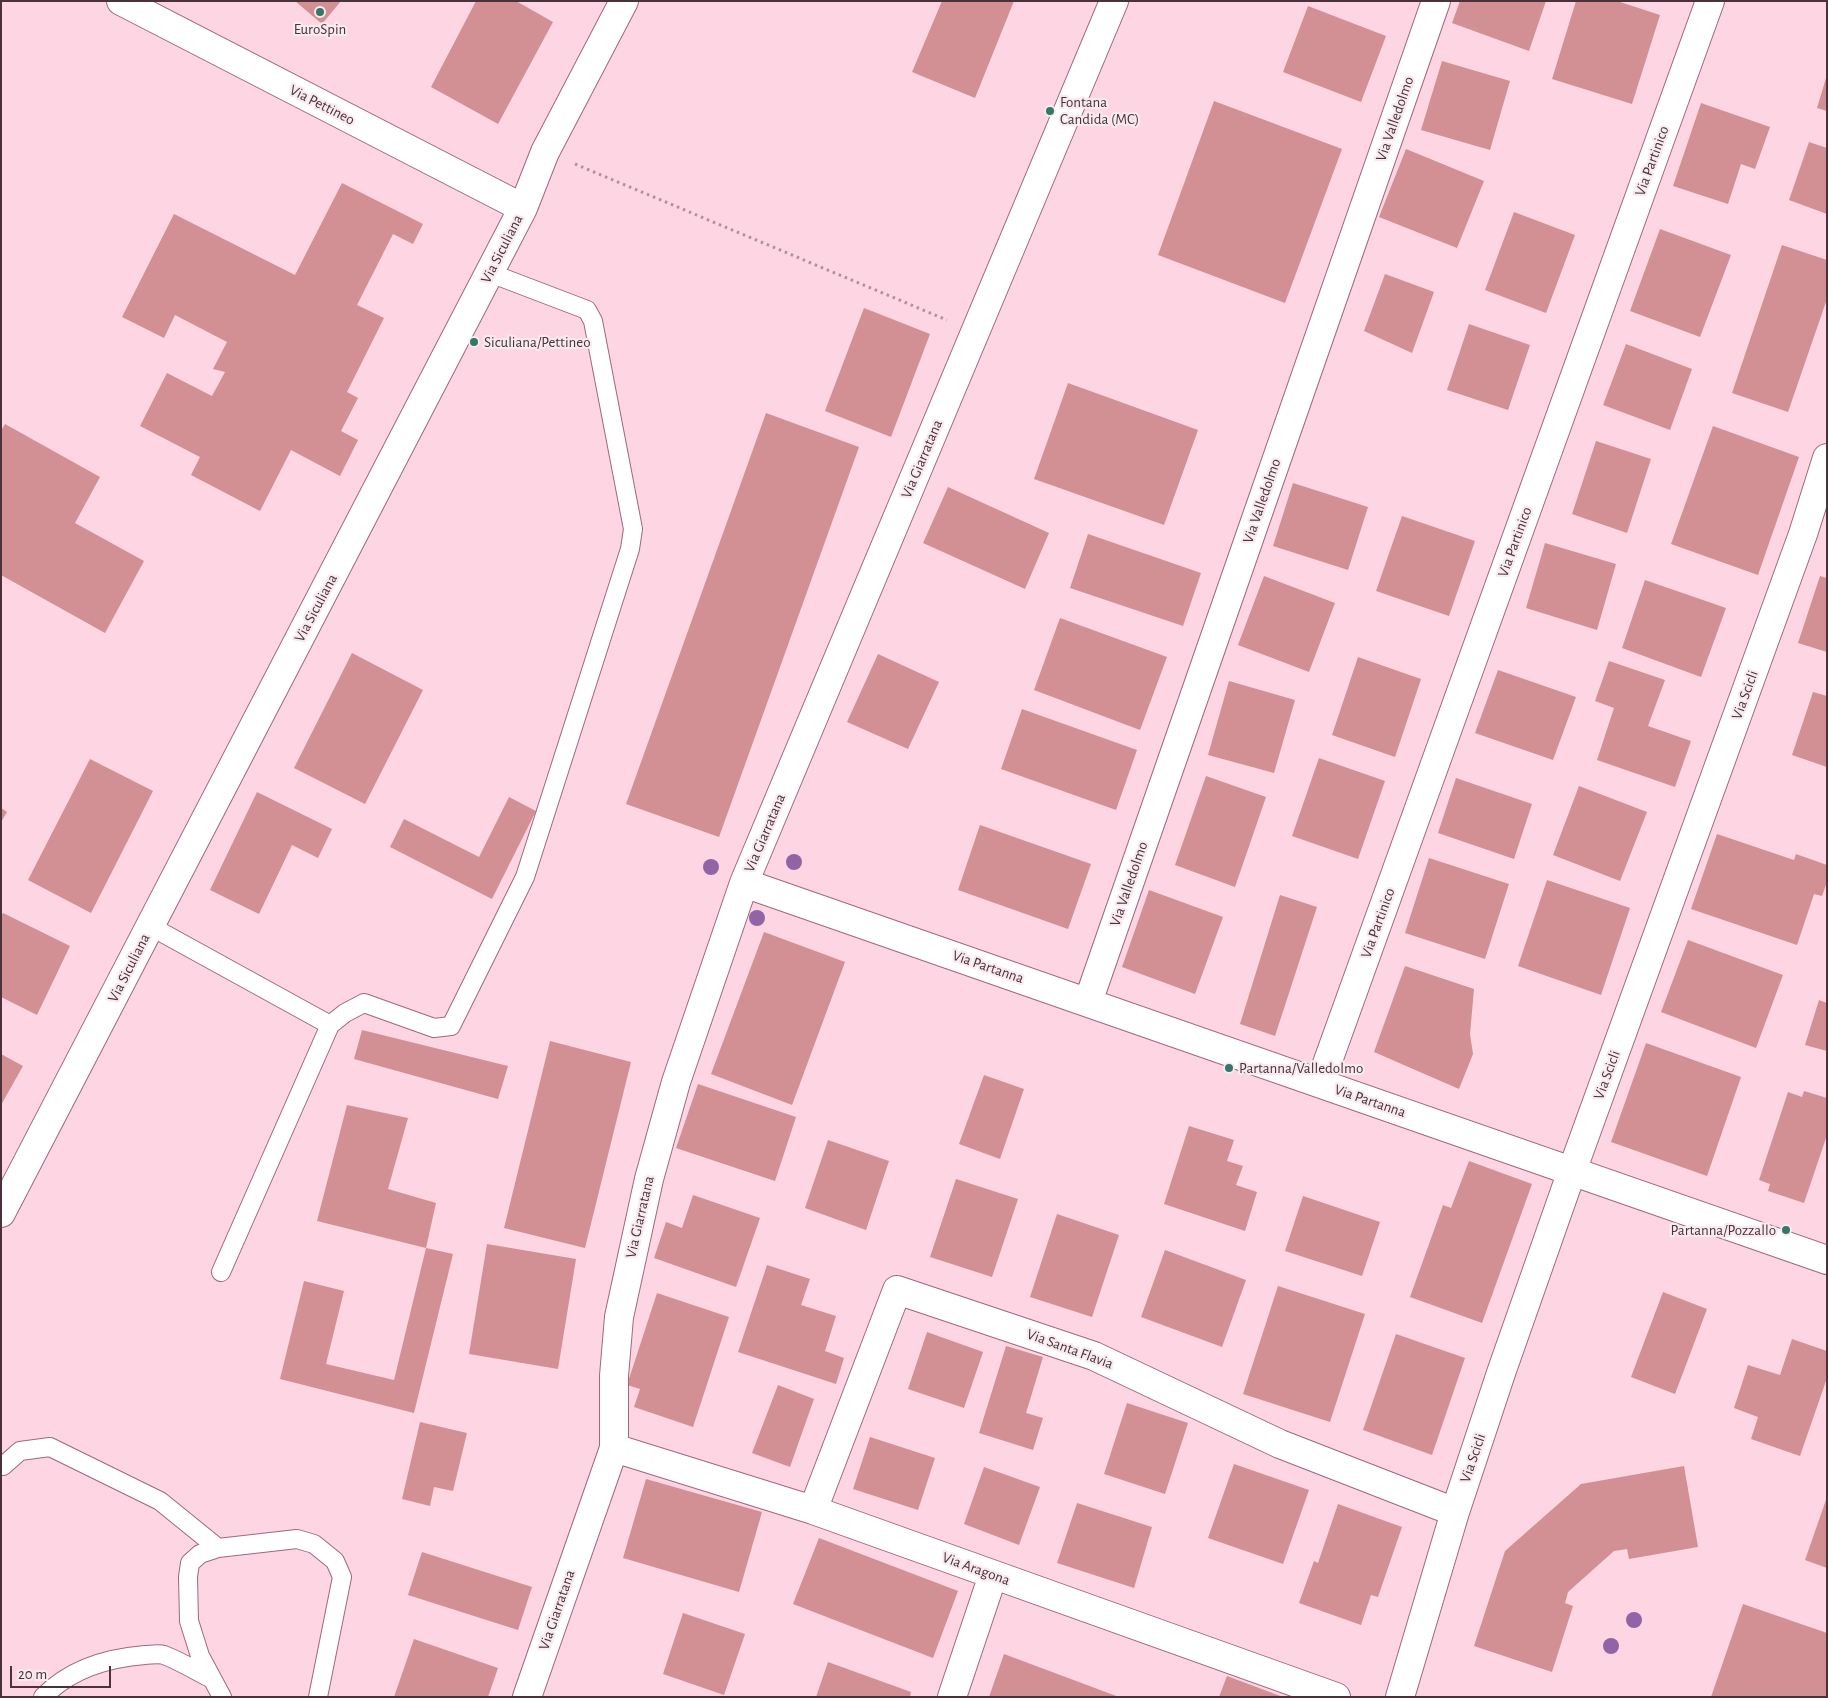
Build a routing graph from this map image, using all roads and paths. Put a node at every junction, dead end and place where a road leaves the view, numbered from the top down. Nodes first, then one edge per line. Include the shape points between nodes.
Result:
1 (121, 1) edge
2 (624, 1) edge
3 (1114, 1) edge
4 (1436, 1) edge
5 (1710, 1) edge
6 (545, 152) junction
7 (523, 208) junction
8 (490, 272) junction
9 (976, 332) junction
10 (1827, 458) edge
11 (744, 883) junction
12 (150, 926) junction
13 (1088, 1002) junction
14 (330, 1025) junction
15 (1320, 1083) junction
16 (1572, 1171) junction
17 (1, 1213) edge
18 (1827, 1260) edge
19 (221, 1272) dead end
20 (614, 1448) junction
21 (3, 1466) dead end
22 (813, 1510) junction
23 (1454, 1512) junction
24 (218, 1548) junction
25 (993, 1575) junction
26 (212, 1679) junction
27 (43, 1697) edge
28 (222, 1697) edge
29 (318, 1697) edge
30 (527, 1697) edge
31 (952, 1697) edge
32 (1336, 1697) edge
33 (1400, 1697) edge

1 - 7 street, Via Pettineo
2 - 6 street, Via Siculiana
3 - 9 street, Via Giarratana
4 - 13 street, Via Valledolmo
5 - 15 street, Via Partinico
6 - 7 street, Via Siculiana
6 - 9 path
7 - 8 street, Via Siculiana
8 - 12 street, Via Siculiana
8 - 14 lane via 587,310 592,321 633,529 630,549 525,877 451,1026 434,1028 364,1003
9 - 11 street, Via Giarratana
10 - 16 street, Via Scicli via 1803,534
11 - 13 street, Via Partanna
11 - 20 street, Via Giarratana via 676,1082 649,1179 619,1317 614,1376
12 - 14 lane
12 - 17 street, Via Siculiana
13 - 15 street, Via Partanna
14 - 19 lane
15 - 16 street, Via Partanna
16 - 18 street, Via Partanna
16 - 23 street, Via Scicli
20 - 22 street, Via Aragona
20 - 30 street, Via Giarratana
21 - 24 lane via 20,1451 50,1447 160,1502
22 - 23 street, Via Santa Flavia via 897,1290 1094,1356 1280,1444
22 - 25 street, Via Aragona
23 - 33 street, Via Scicli
24 - 26 lane via 200,1554 190,1563 188,1577 190,1621 200,1656
24 - 29 lane via 297,1539 314,1544 335,1561 342,1577
25 - 31 street
25 - 32 street, Via Aragona
26 - 27 lane via 162,1654 139,1656 86,1667 52,1687
26 - 28 lane

